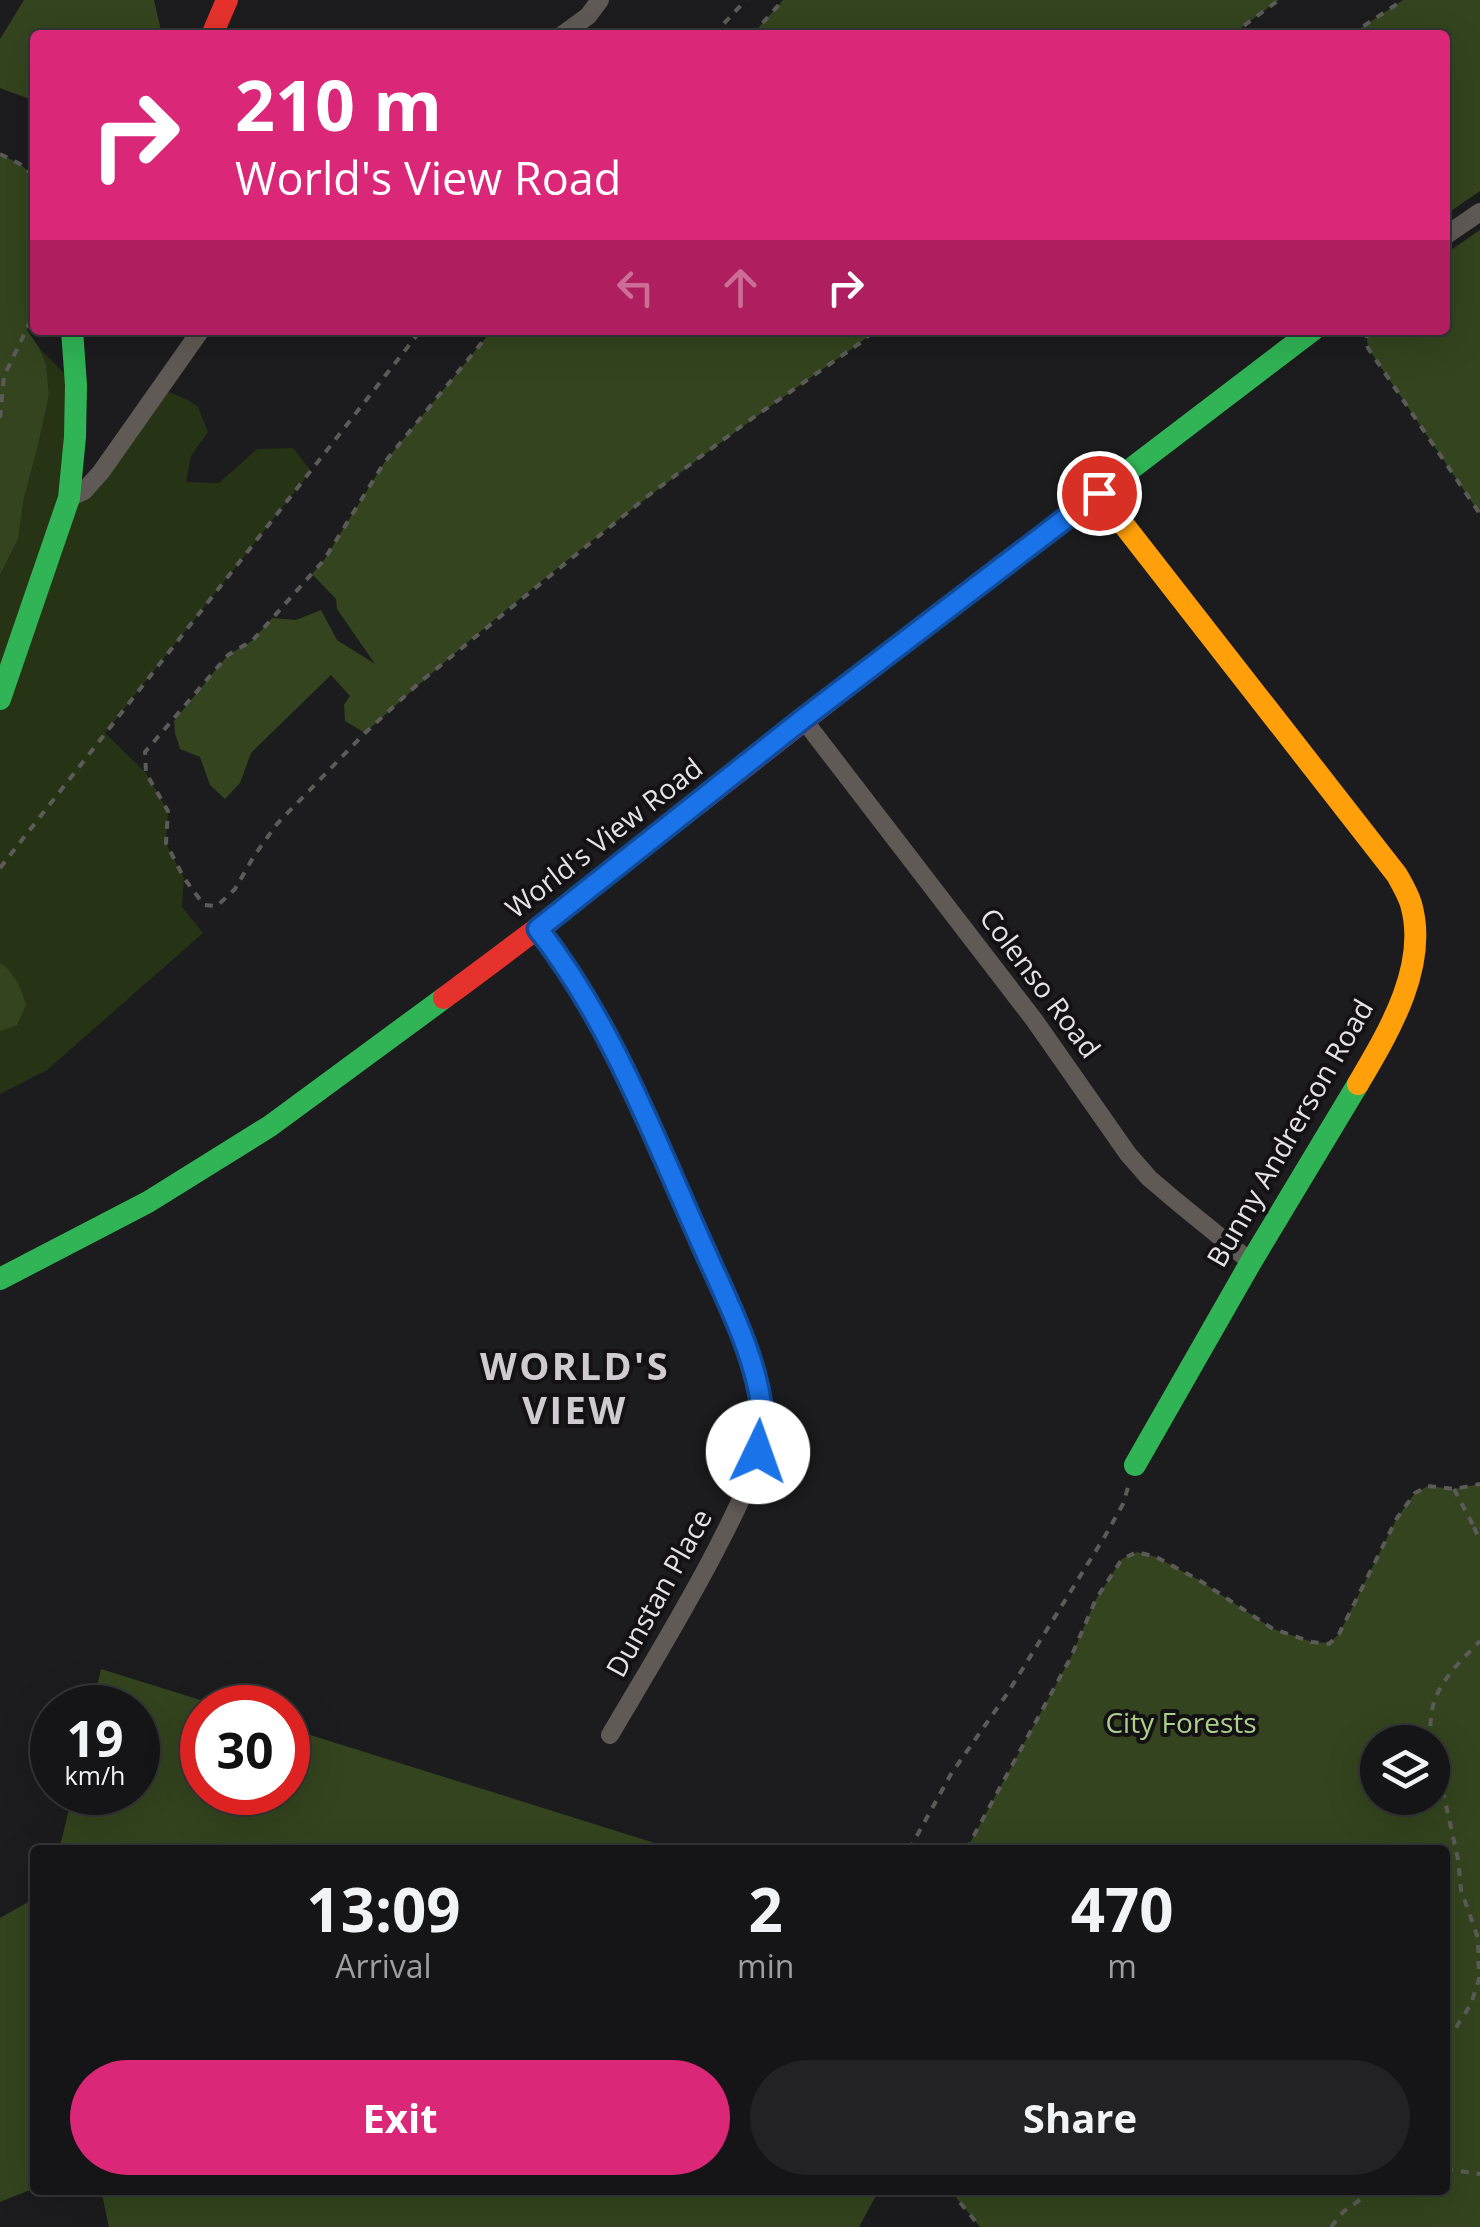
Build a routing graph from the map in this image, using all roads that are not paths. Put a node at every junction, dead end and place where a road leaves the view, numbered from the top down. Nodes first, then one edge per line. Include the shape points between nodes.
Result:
1 (227, 0) edge
2 (600, 0) edge
3 (214, 30) edge
4 (569, 30) edge
5 (1480, 212) edge
6 (1450, 233) edge
7 (72, 335) edge
8 (197, 335) edge
9 (1305, 335) edge
10 (1099, 493) junction
11 (70, 498) junction
12 (0, 700) edge
13 (803, 719) junction
14 (538, 929) junction
15 (1250, 1262) junction
16 (0, 1279) edge
17 (1135, 1465) road end
18 (610, 1735) dead end

1 - 3 street
2 - 4 street
5 - 6 street
7 - 11 street
8 - 11 street via 101,472
9 - 10 street, World's View Road
10 - 13 street, World's View Road
10 - 15 street, Bunny Andrerson Road via 1397,875 1411,902 1414,950 1381,1045
11 - 12 street
13 - 14 street, World's View Road
13 - 15 street, Colenso Road via 1024,1006 1128,1154
14 - 16 street, World's View Road via 254,1137 148,1202
14 - 18 street, Dunstan Place via 567,966 648,1118 743,1338 762,1414 758,1452 734,1515
15 - 17 street, Bunny Andrerson Road

